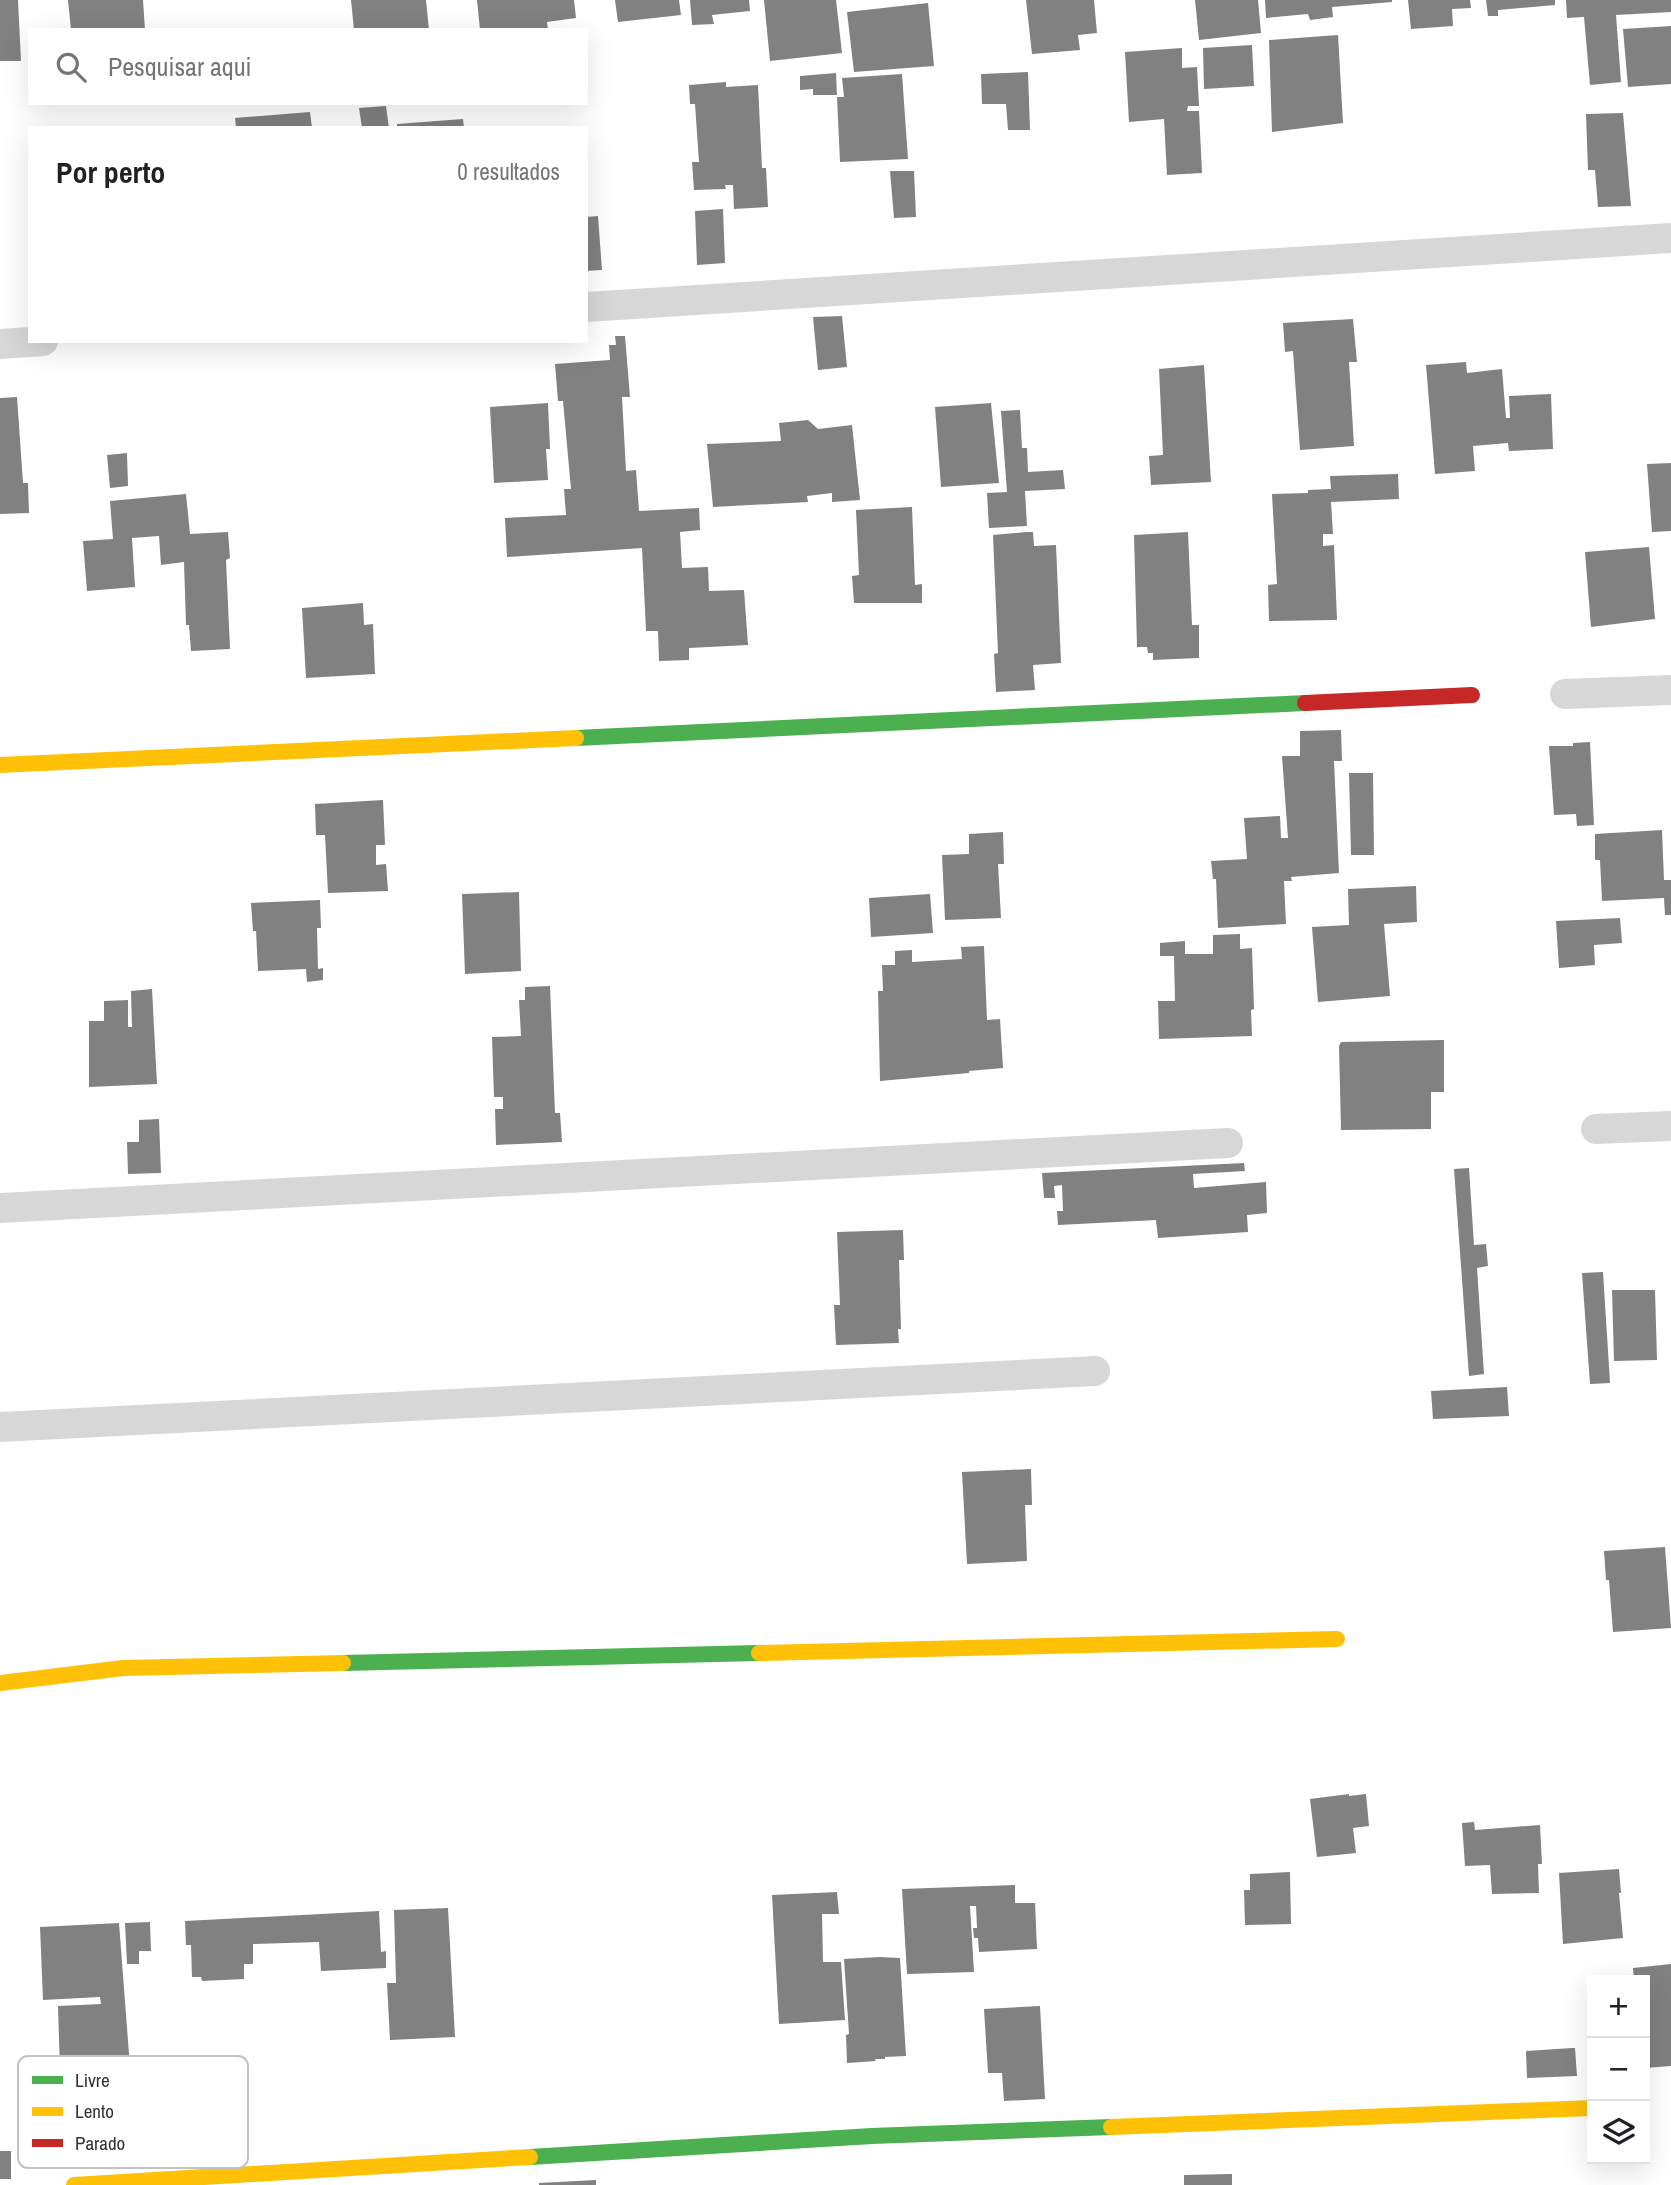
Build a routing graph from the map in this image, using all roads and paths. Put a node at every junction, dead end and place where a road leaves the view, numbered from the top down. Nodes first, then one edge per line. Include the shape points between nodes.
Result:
1 (1671, 238) edge
2 (588, 307) edge
3 (28, 342) edge
4 (0, 344) edge
5 (1671, 690) edge
6 (1565, 694) dead end
7 (1472, 695) dead end
8 (0, 765) edge
9 (1671, 1126) edge
10 (1596, 1129) dead end
11 (1228, 1143) dead end
12 (0, 1208) edge
13 (1095, 1371) dead end
14 (0, 1427) edge
15 (1337, 1639) dead end
16 (0, 1683) edge
17 (1587, 2108) edge
18 (74, 2185) edge

1 - 2 street
3 - 4 street
5 - 6 street
7 - 8 street
9 - 10 street
11 - 12 street
13 - 14 street
15 - 16 street via 123,1668
17 - 18 street via 872,2136

